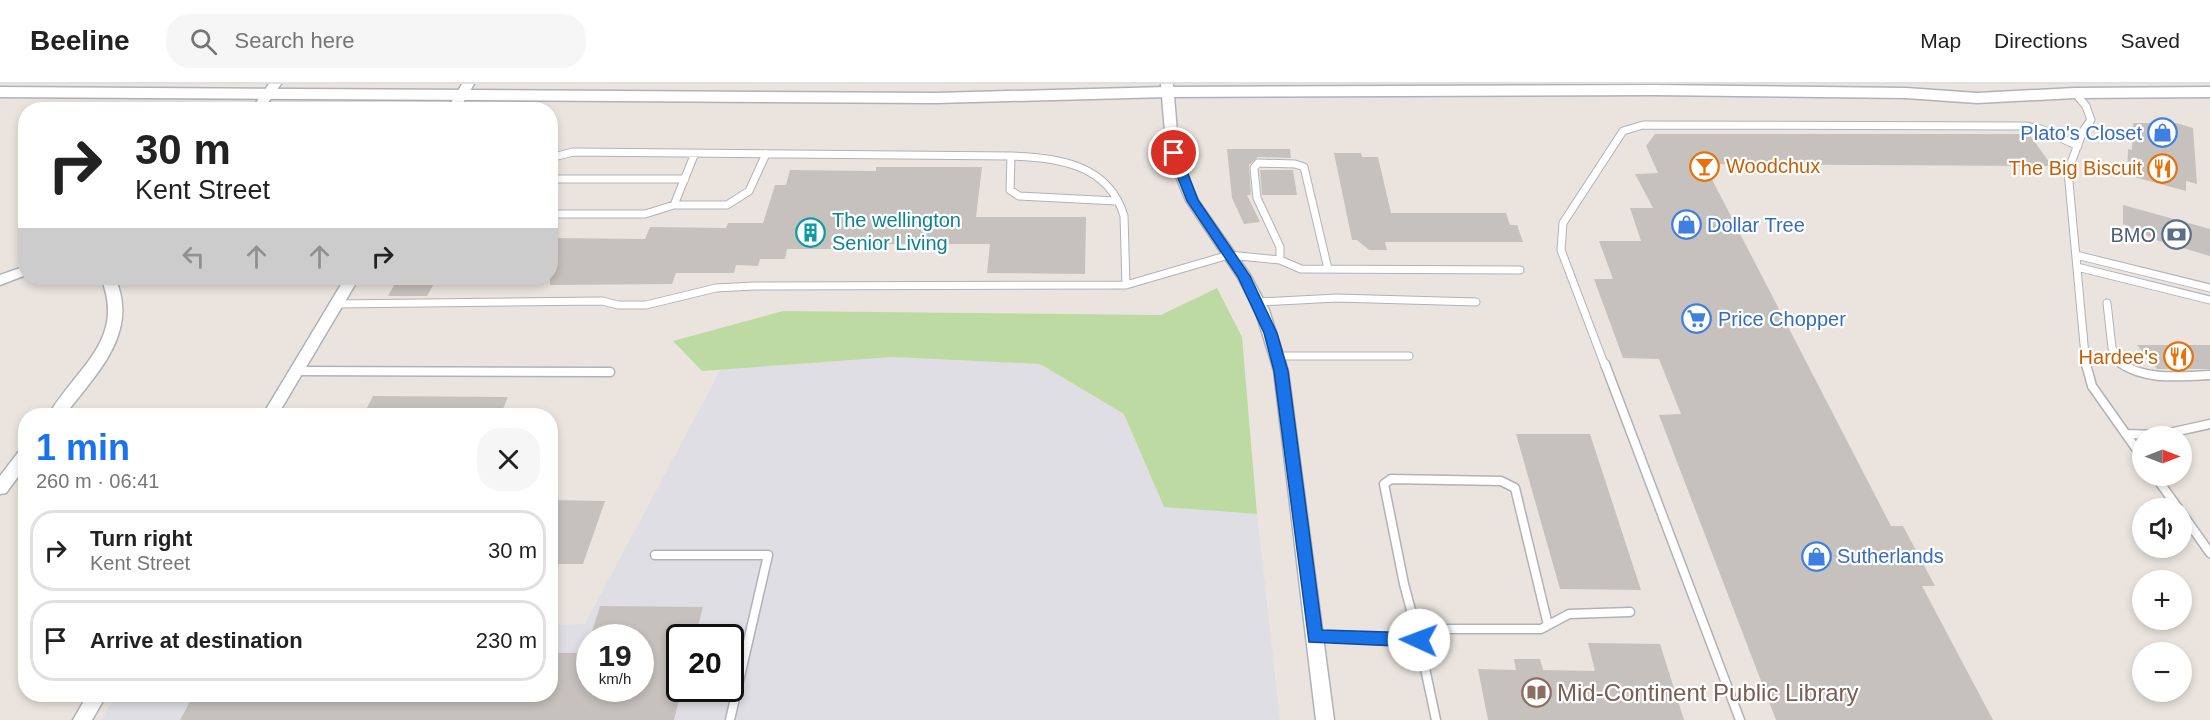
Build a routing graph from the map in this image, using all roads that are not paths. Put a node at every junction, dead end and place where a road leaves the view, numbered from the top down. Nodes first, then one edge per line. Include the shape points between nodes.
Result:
1 (989, 84) edge
2 (2010, 84) edge
3 (1167, 88) edge
4 (272, 89) edge
5 (2071, 89) edge
6 (0, 92) edge
7 (2210, 92) edge
8 (1906, 93) junction
9 (461, 96) edge
10 (263, 102) edge
11 (2078, 146) junction
12 (695, 153) junction
13 (766, 154) junction
14 (558, 156) edge
15 (1011, 156) junction
16 (558, 179) edge
17 (685, 179) junction
18 (1116, 201) junction
19 (674, 206) junction
20 (558, 214) edge
21 (1229, 255) junction
22 (2076, 255) junction
23 (1280, 260) junction
24 (2077, 267) junction
25 (1328, 269) junction
26 (1520, 270) dead end
27 (18, 273) edge
28 (0, 280) edge
29 (111, 285) edge
30 (348, 285) edge
31 (1126, 285) junction
32 (2210, 288) edge
33 (2210, 300) edge
34 (1258, 302) junction
35 (1476, 302) dead end
36 (2107, 303) dead end
37 (336, 304) junction
38 (1277, 356) junction
39 (1409, 356) dead end
40 (297, 371) junction
41 (610, 372) dead end
42 (2210, 375) edge
43 (61, 408) edge
44 (274, 408) edge
45 (2210, 424) edge
46 (2126, 434) junction
47 (2132, 442) edge
48 (18, 464) edge
49 (0, 488) edge
50 (2192, 528) edge
51 (2200, 539) junction
52 (2210, 539) edge
53 (2210, 553) edge
54 (655, 555) dead end
55 (1630, 612) dead end
56 (1548, 625) junction
57 (1315, 637) junction
58 (1419, 640) junction
59 (93, 702) edge
60 (82, 720) edge
61 (730, 720) edge
62 (1325, 720) edge
63 (1436, 720) edge
64 (1740, 720) edge

1 - 3 main road
2 - 8 main road
3 - 8 main road
3 - 9 main road via 936,98
3 - 21 street via 1172,144 1180,172 1192,201
4 - 6 main road
4 - 9 main road
4 - 10 street
5 - 7 main road
5 - 8 main road via 1977,98
5 - 11 lane via 2086,106 2091,120
11 - 22 lane via 2068,171
11 - 64 lane via 2025,126 1643,125 1623,131 1563,223 1561,250
12 - 13 lane
12 - 14 lane via 573,152
12 - 17 lane
13 - 15 lane
13 - 19 lane via 749,191 733,202 718,207
15 - 18 lane via 1071,161 1099,177
15 - 18 lane via 1010,190 1019,196
16 - 17 lane
17 - 19 lane
18 - 31 lane via 1124,214
19 - 20 lane via 645,214
21 - 23 lane
21 - 31 lane
21 - 34 street
22 - 24 lane
22 - 32 lane
23 - 25 lane via 1301,269
23 - 25 lane via 1280,247 1257,198 1254,168 1258,164 1304,168
24 - 33 lane
24 - 46 lane via 2086,368 2092,386
25 - 26 lane
27 - 28 street
29 - 43 street via 117,301 111,335
30 - 37 street
31 - 37 lane via 754,286 718,288 638,308 622,308 602,301
34 - 35 lane via 1338,298
34 - 38 street
36 - 42 lane via 2112,346 2119,363 2142,375
37 - 40 street
38 - 39 lane
38 - 57 street
40 - 41 lane
40 - 44 street
45 - 46 lane via 2160,435
46 - 47 lane
48 - 49 street
50 - 51 lane
51 - 52 lane
51 - 53 lane
54 - 61 lane via 768,555
55 - 56 lane via 1569,614
56 - 58 lane via 1541,629 1442,629
56 - 58 lane via 1515,488 1501,481 1391,480 1384,484
57 - 58 lane
57 - 62 street
58 - 63 lane
59 - 60 street

